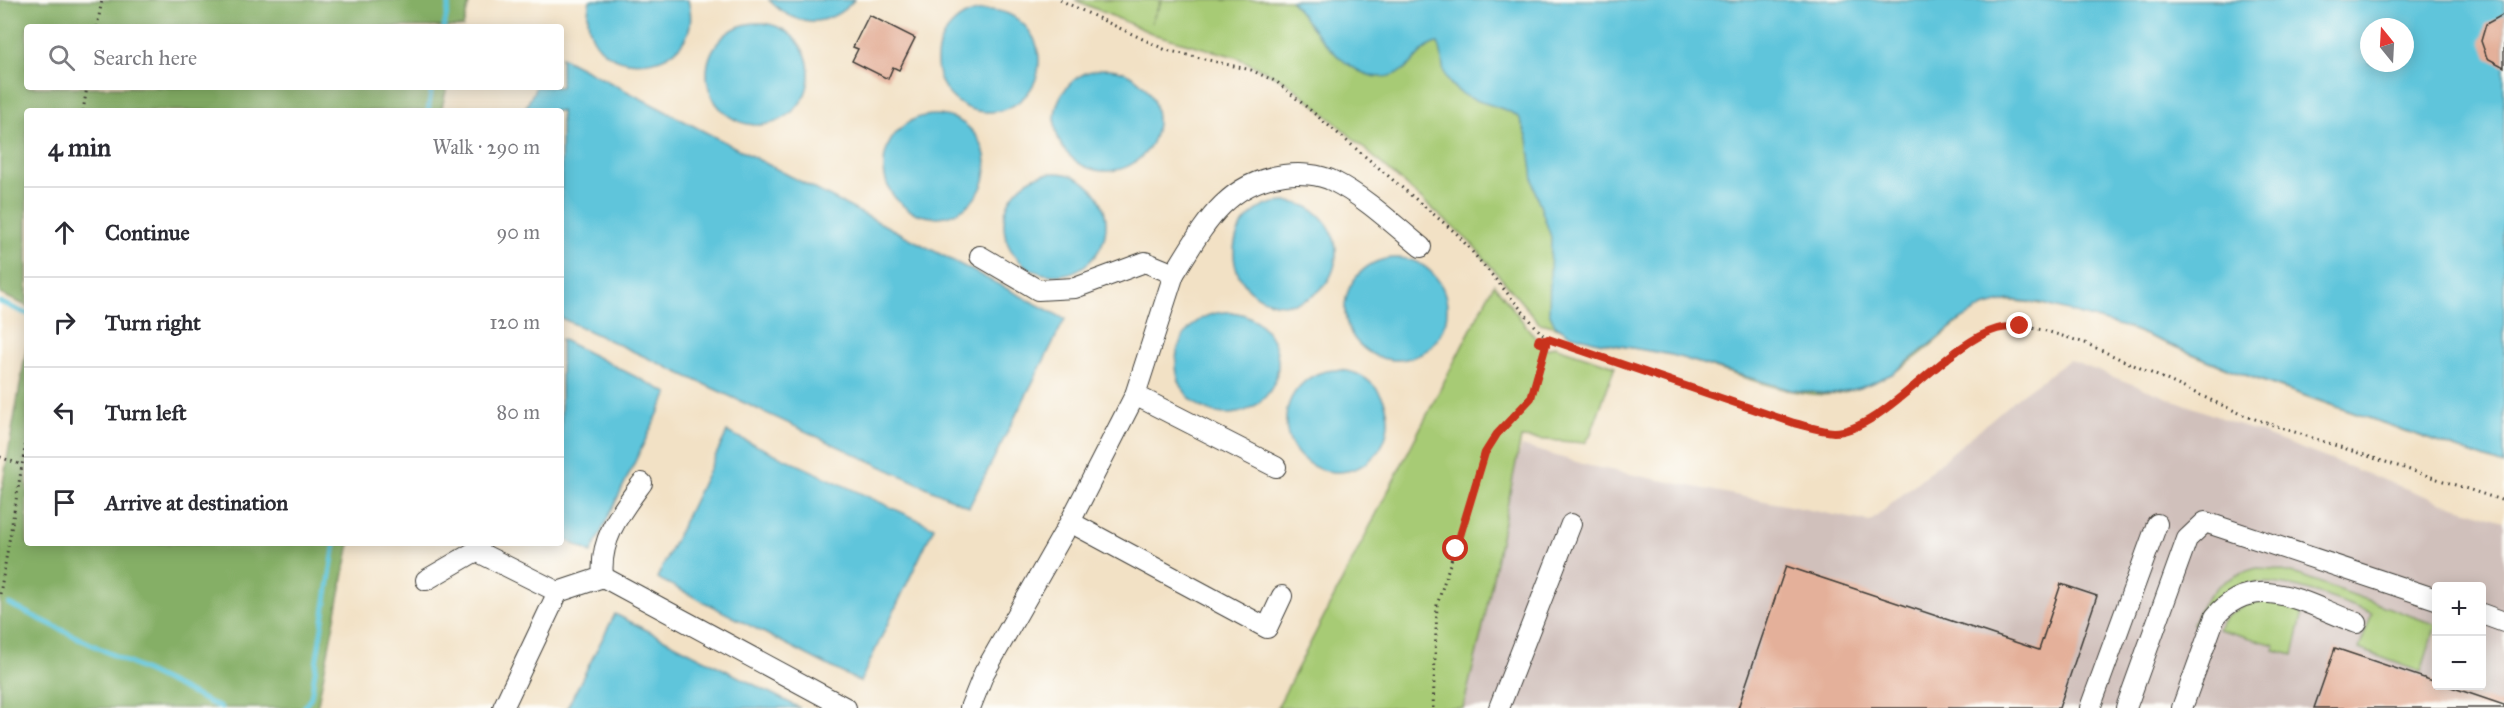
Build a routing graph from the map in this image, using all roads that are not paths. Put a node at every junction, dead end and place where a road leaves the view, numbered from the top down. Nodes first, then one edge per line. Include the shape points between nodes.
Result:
1 (1421, 247) dead end
2 (980, 256) dead end
3 (1174, 274) junction
4 (1135, 395) junction
5 (1276, 467) dead end
6 (642, 483) dead end
7 (1070, 522) junction
8 (1571, 524) dead end
9 (2157, 524) dead end
10 (603, 578) junction
11 (426, 580) dead end
12 (558, 592) junction
13 (1282, 596) dead end
14 (2432, 598) edge
15 (2486, 616) edge
16 (2504, 622) edge
17 (2357, 623) dead end
18 (503, 708) edge
19 (846, 708) edge
20 (970, 708) edge
21 (1499, 708) edge
22 (2090, 708) edge
23 (2126, 708) edge
24 (2182, 708) edge

1 - 3 lane via 1332,180 1300,173 1264,178 1228,199 1207,221
2 - 3 lane via 1038,290 1075,288 1145,262
3 - 4 lane
4 - 5 lane
4 - 7 lane
6 - 10 lane via 608,533 603,549
7 - 13 lane via 1267,628
7 - 20 lane via 984,673
8 - 21 lane
9 - 22 lane
10 - 12 lane
10 - 19 lane
11 - 12 lane via 476,551
12 - 18 lane
14 - 23 lane via 2205,522 2187,539
15 - 16 lane
17 - 24 lane via 2279,594 2244,594 2224,606 2215,617

